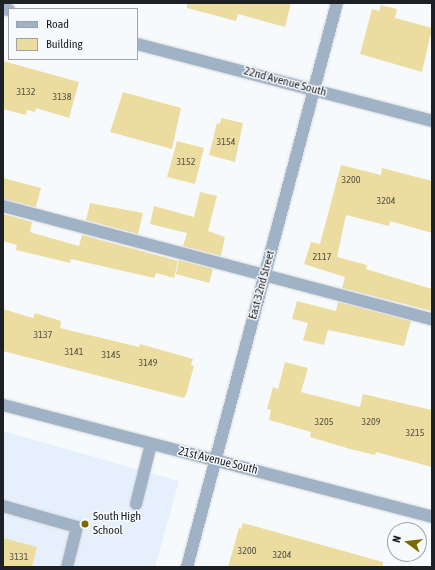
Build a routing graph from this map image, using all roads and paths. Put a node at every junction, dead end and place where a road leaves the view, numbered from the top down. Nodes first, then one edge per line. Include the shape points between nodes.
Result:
1 (337, 3) edge
2 (138, 44) edge
3 (315, 90) junction
4 (432, 121) edge
5 (3, 206) edge
6 (265, 274) junction
7 (432, 319) edge
8 (3, 405) edge
9 (151, 444) junction
10 (216, 460) junction
11 (136, 504) dead end
12 (3, 506) edge
13 (432, 517) edge
14 (67, 567) edge
15 (187, 567) edge

1 - 3 street, East 32nd Street
2 - 3 street, 22nd Avenue South
3 - 4 street, 22nd Avenue South
3 - 6 street, East 32nd Street
5 - 6 street
6 - 7 street
6 - 10 street, East 32nd Street
8 - 9 street, 21st Avenue South
9 - 10 street, 21st Avenue South
9 - 11 street
10 - 13 street, 21st Avenue South
10 - 15 street, East 32nd Street
12 - 14 street via 77,527

